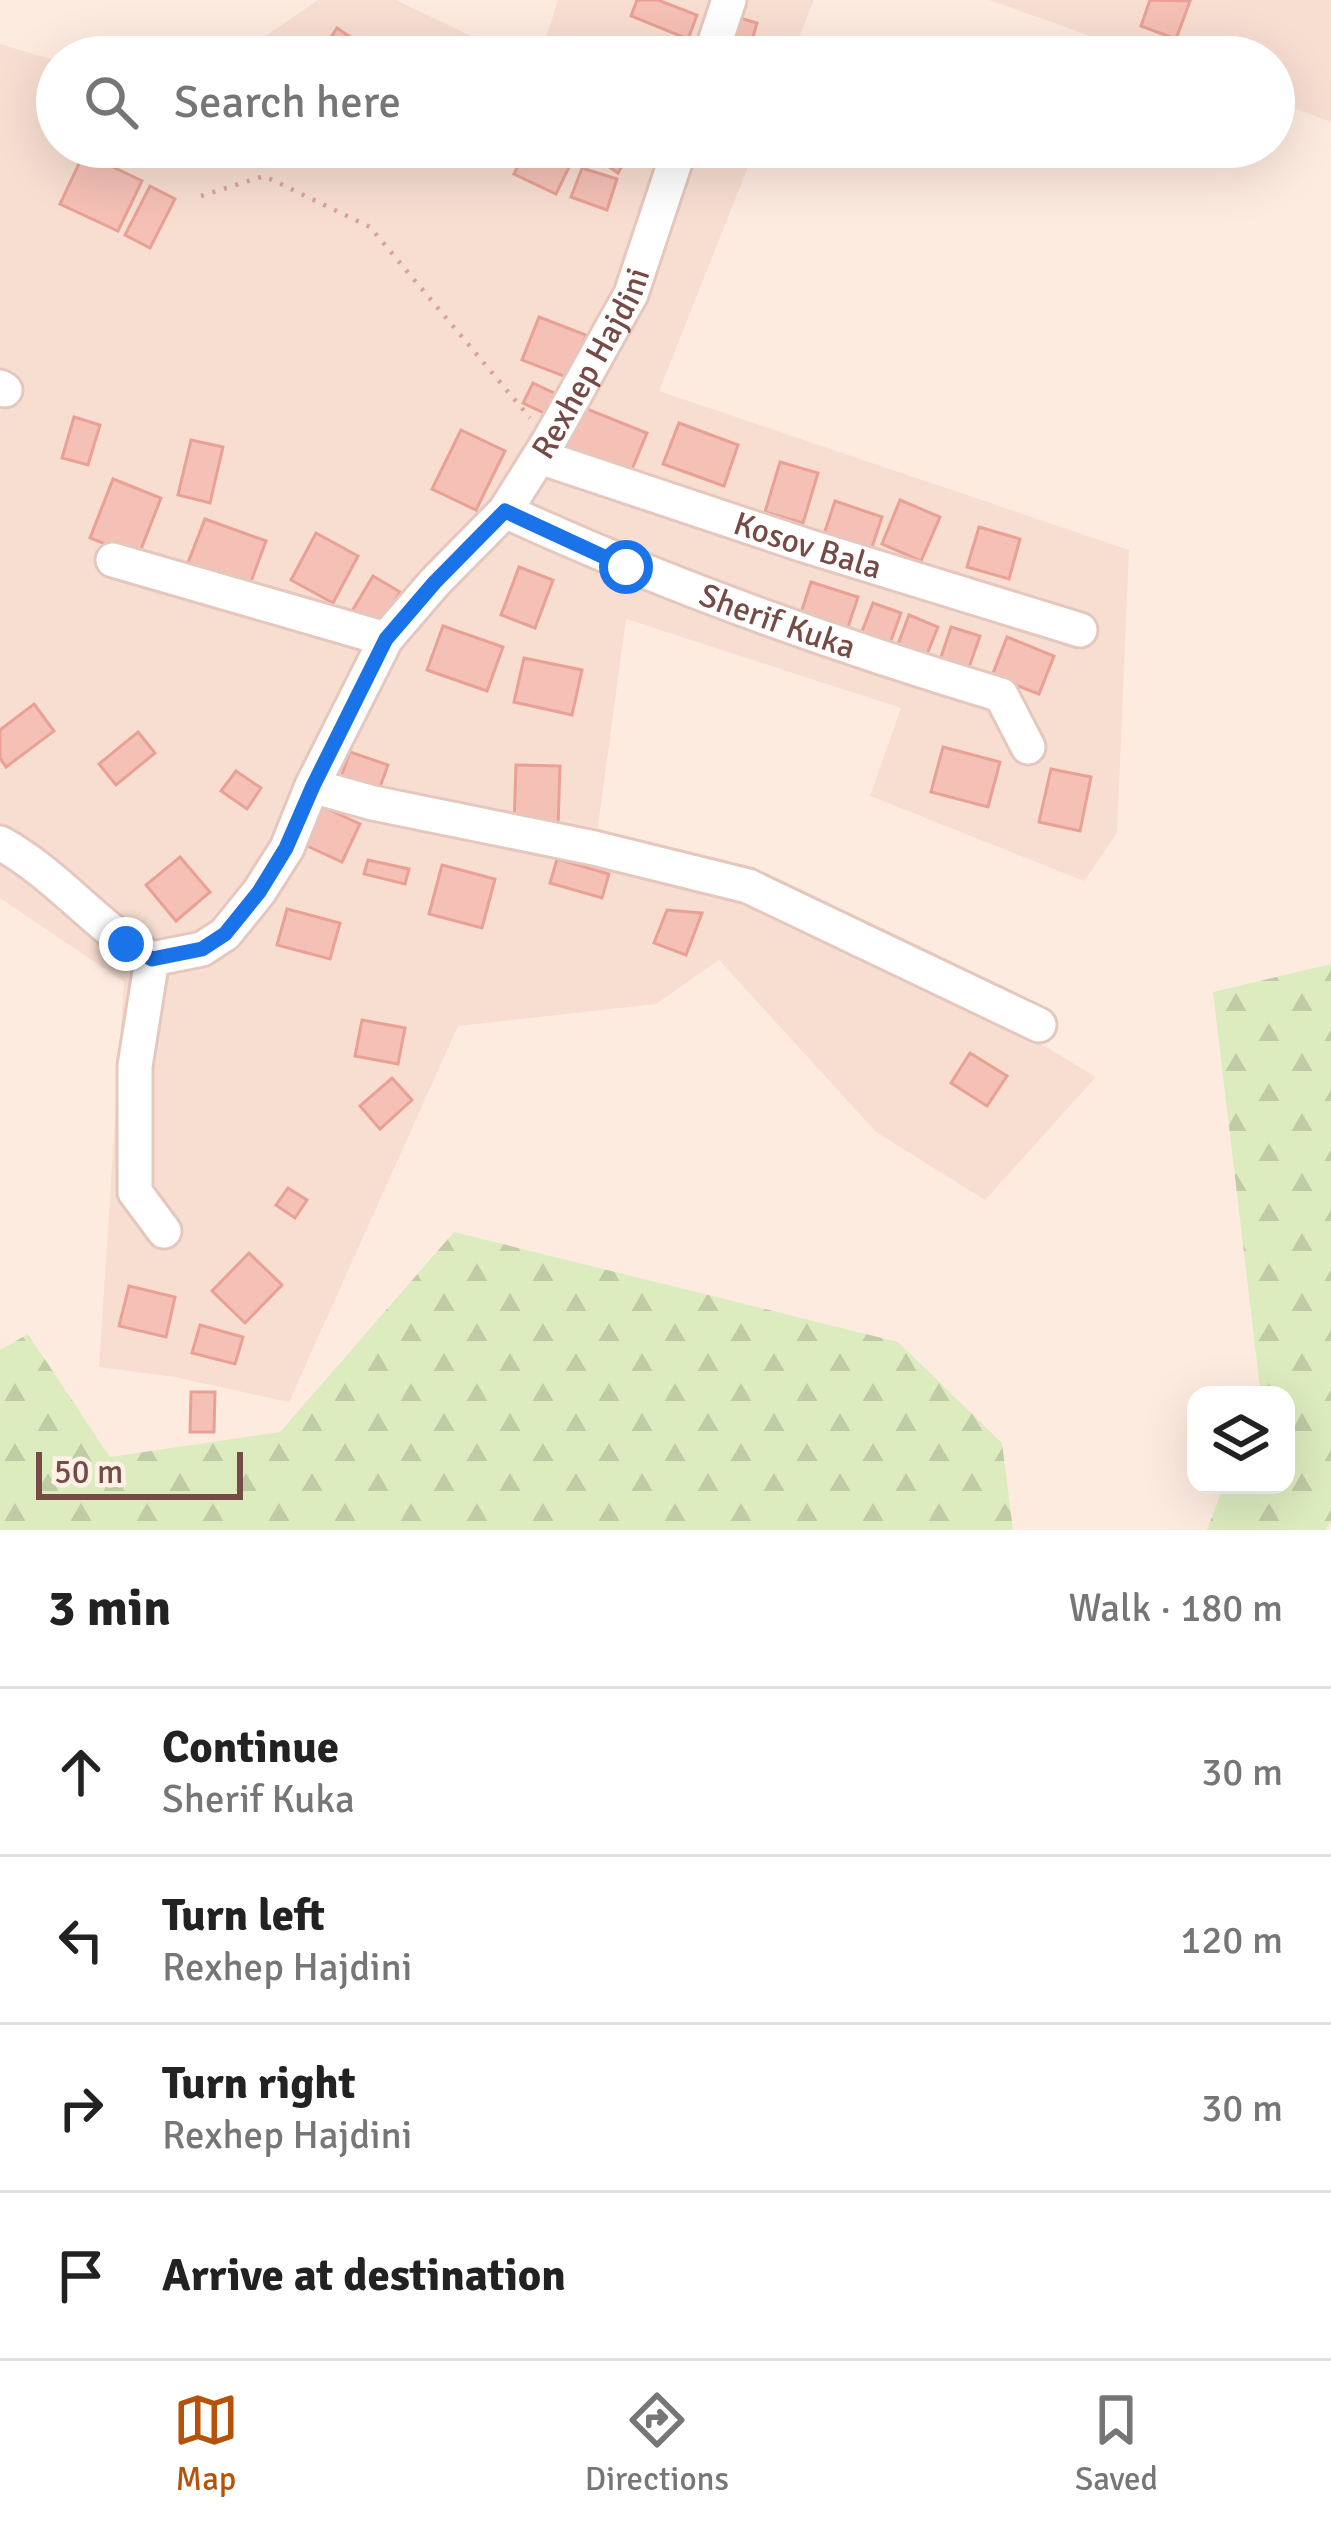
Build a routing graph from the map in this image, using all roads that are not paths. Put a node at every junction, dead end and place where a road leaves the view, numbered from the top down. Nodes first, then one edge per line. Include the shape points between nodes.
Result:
1 (729, 0) edge
2 (717, 36) edge
3 (673, 168) edge
4 (544, 449) junction
5 (505, 511) junction
6 (113, 560) dead end
7 (1080, 630) dead end
8 (386, 639) junction
9 (1028, 747) dead end
10 (313, 786) junction
11 (0, 843) edge
12 (152, 959) junction
13 (1039, 1024) dead end
14 (164, 1231) dead end

1 - 2 street
3 - 4 street, Rexhep Hajdini via 631,294
4 - 5 street, Rexhep Hajdini
4 - 7 street, Kosov Bala via 804,545
5 - 8 street, Rexhep Hajdini
5 - 9 street, Sherif Kuka via 626,567 1001,695
6 - 8 street
8 - 10 street, Rexhep Hajdini
10 - 12 street, Rexhep Hajdini via 286,848 225,934 202,949
10 - 13 street via 748,886
11 - 12 street
12 - 14 street via 135,1066 135,1192

